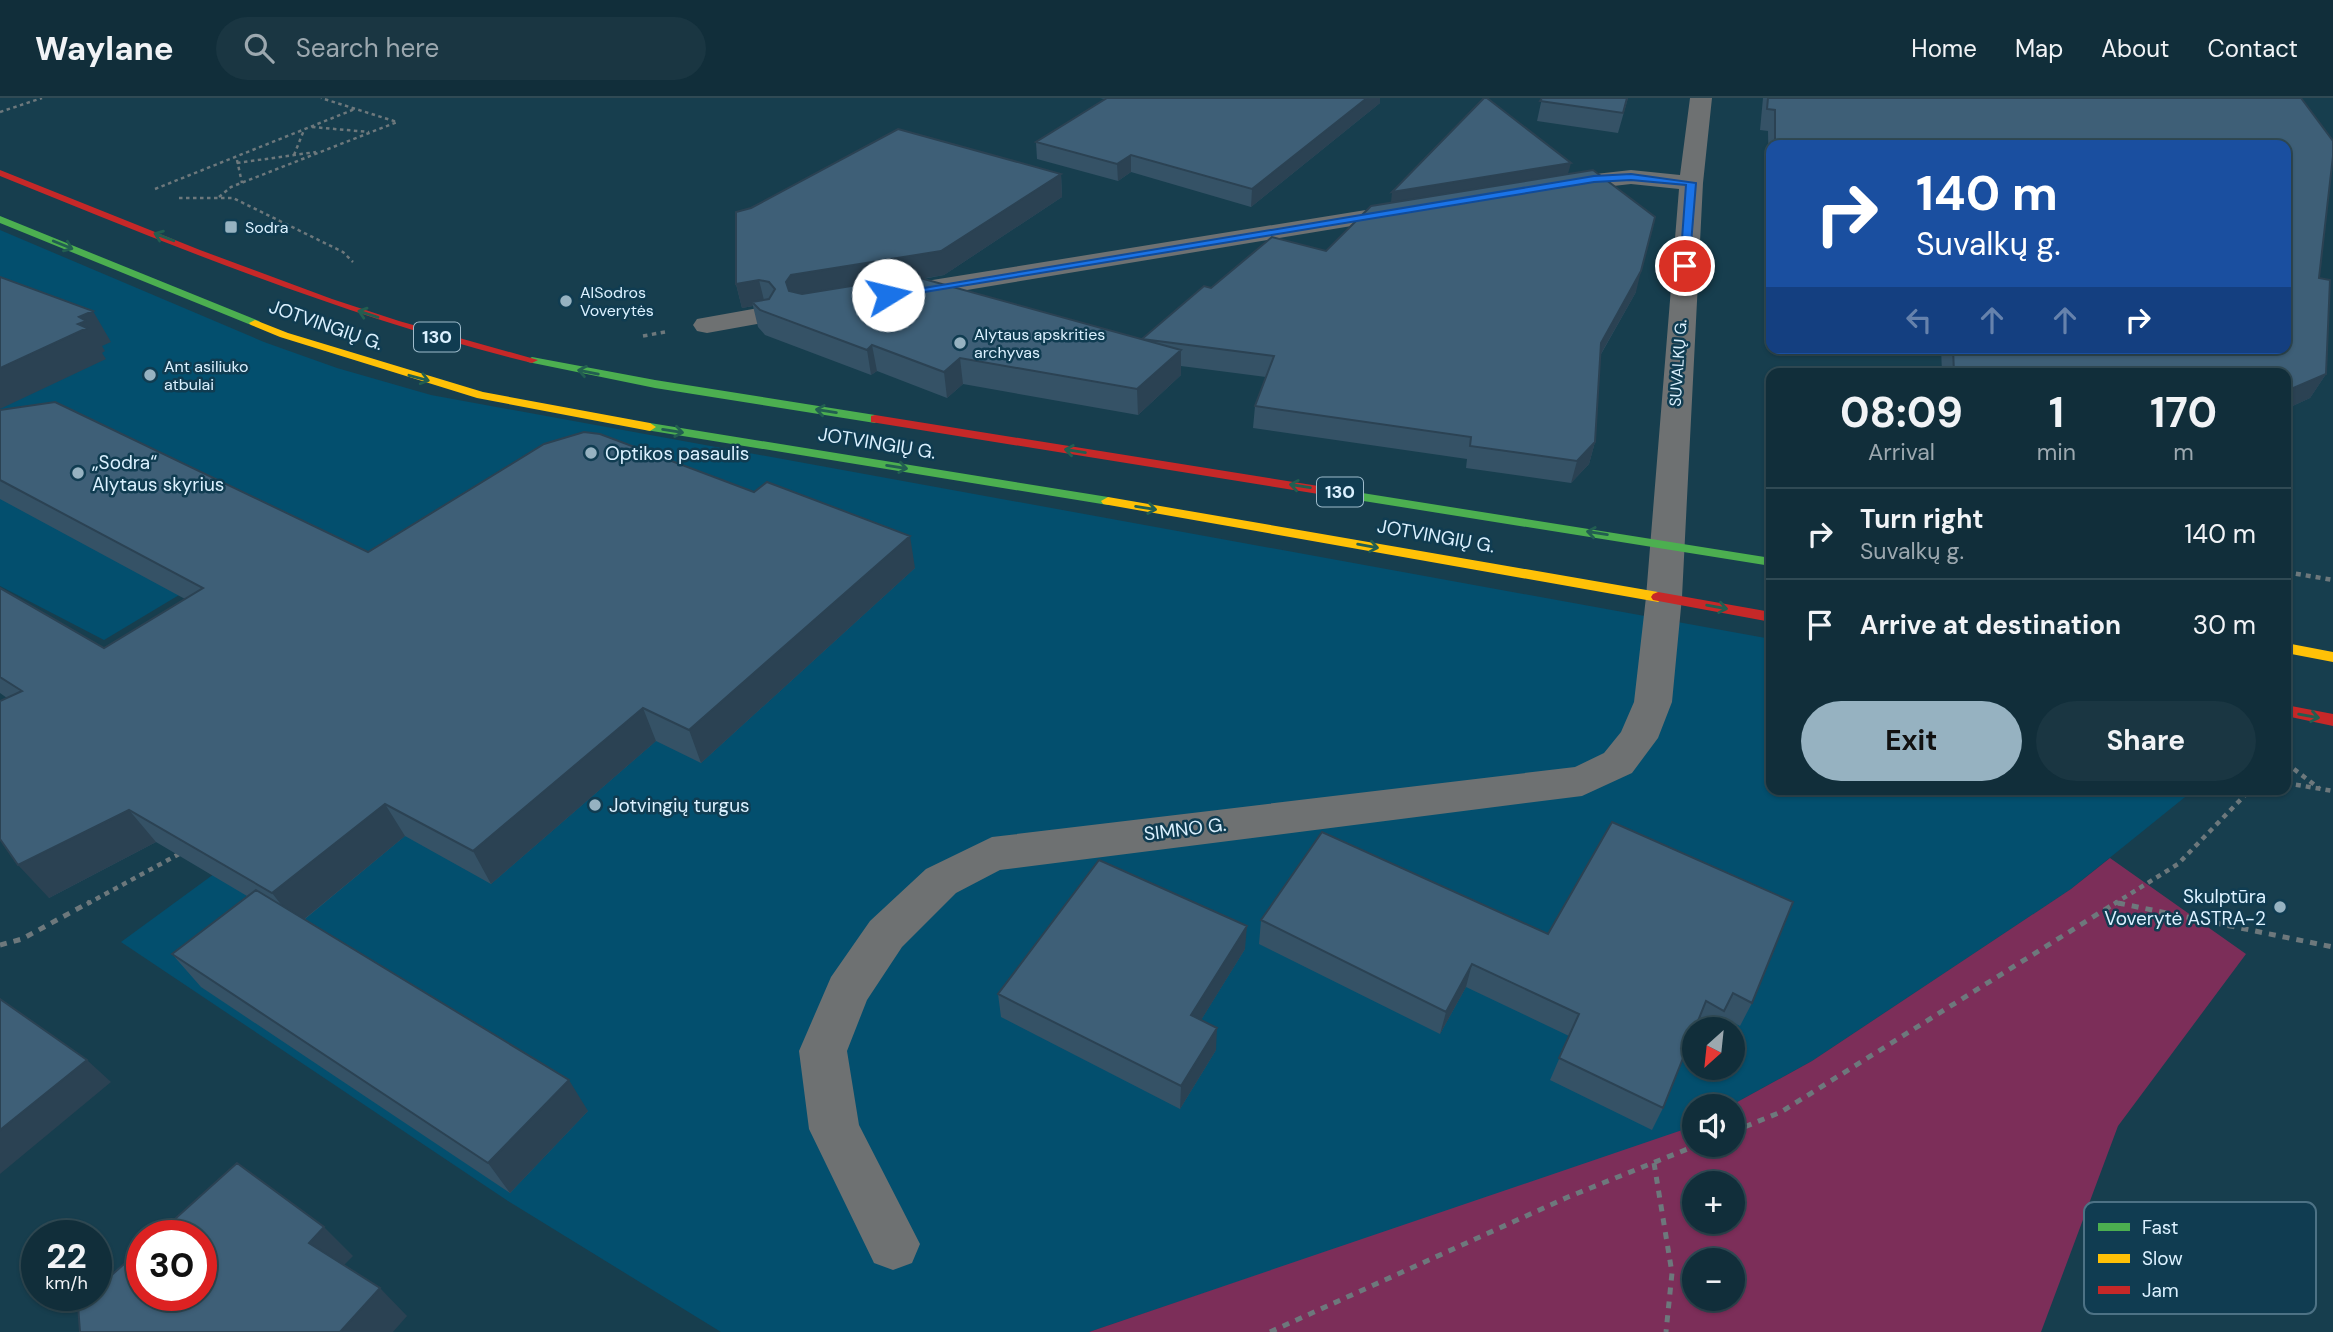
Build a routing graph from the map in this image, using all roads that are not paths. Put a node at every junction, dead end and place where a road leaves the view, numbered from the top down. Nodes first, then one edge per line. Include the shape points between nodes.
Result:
1 (1701, 98) edge
2 (0, 173) edge
3 (1691, 183) junction
4 (1525, 191) edge
5 (63, 198) junction
6 (1428, 206) edge
7 (1, 220) edge
8 (876, 297) edge
9 (764, 315) edge
10 (707, 325) dead end
11 (1665, 544) junction
12 (1766, 561) edge
13 (1664, 597) junction
14 (1766, 616) edge
15 (2291, 649) edge
16 (2333, 657) edge
17 (2291, 712) edge
18 (2333, 720) edge
19 (893, 1244) dead end

1 - 3 street, SUVALKŲ G.
2 - 5 main road, JOTVINGIŲ G. / 130
3 - 4 street via 1631,177
3 - 11 street, SUVALKŲ G.
5 - 7 main road
11 -> 5 main road, JOTVINGIŲ G. / 130 via 528,360 430,335 320,298
6 - 8 street
7 -> 13 main road, JOTVINGIŲ G. via 284,335 481,395 605,420
9 - 10 street
11 - 12 main road, JOTVINGIŲ G. / 130
11 - 13 street, SIMNO G.
13 -> 14 main road, JOTVINGIŲ G.
13 - 19 street, SIMNO G. via 1653,702 1638,738 1618,763 1582,781 992,853 942,881 886,933 847,991 823,1051 834,1129
15 - 16 main road
17 -> 18 main road

